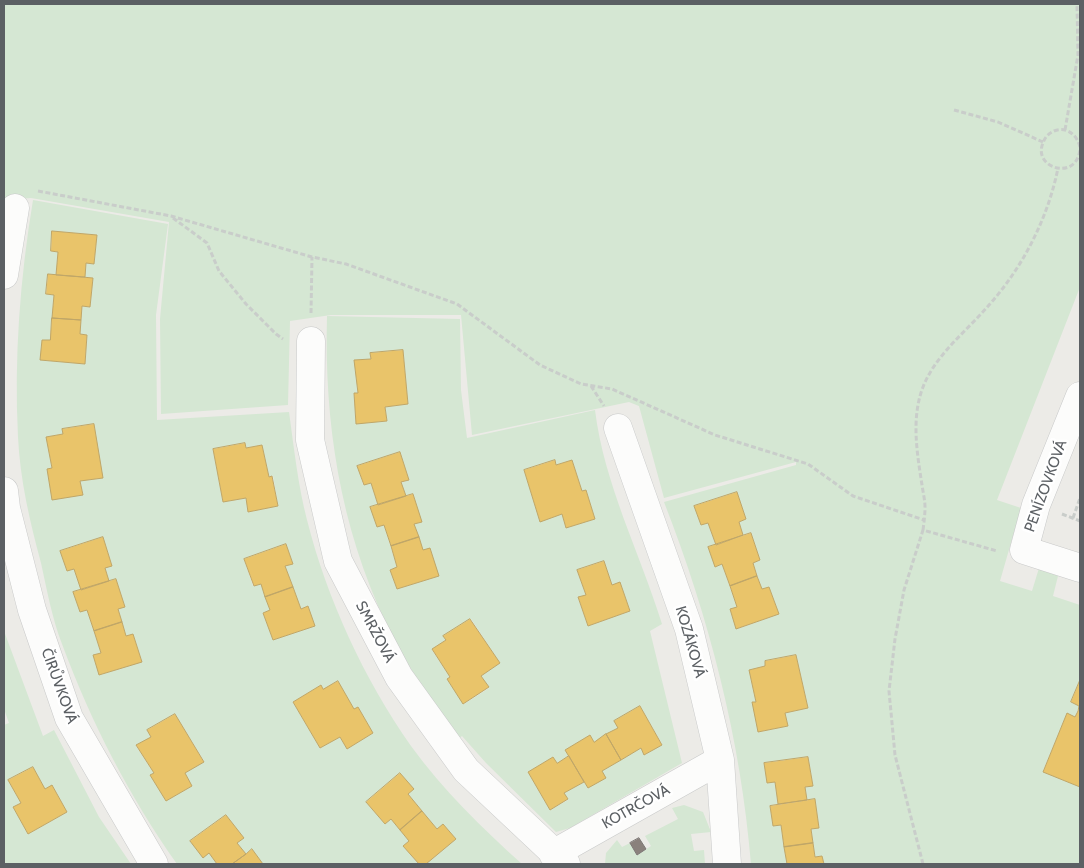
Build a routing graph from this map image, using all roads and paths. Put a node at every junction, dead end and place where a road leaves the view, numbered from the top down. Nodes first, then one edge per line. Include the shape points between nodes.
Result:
1 (1077, 4) edge
2 (954, 110) dead end
3 (1065, 130) junction
4 (1043, 142) junction
5 (1080, 148) edge
6 (1080, 154) edge
7 (1058, 168) junction
8 (35, 190) dead end
9 (15, 208) dead end
10 (171, 216) junction
11 (312, 258) junction
12 (4, 275) edge
13 (311, 348) junction
14 (1080, 396) edge
15 (618, 428) dead end
16 (4, 491) edge
17 (1080, 498) edge
18 (1073, 518) dead end
19 (924, 520) junction
20 (923, 530) junction
21 (1024, 550) junction
22 (1080, 568) edge
23 (720, 760) junction
24 (559, 859) edge
25 (154, 864) edge
26 (727, 864) edge
27 (923, 864) edge

1 - 3 path via 1078,55
2 - 4 path via 998,122
3 - 4 path via 1052,132
3 - 5 path via 1076,136
4 - 7 path via 1045,160
5 - 6 path
6 - 7 path via 1073,164
7 - 19 path via 1040,226 1018,266 990,304 946,351 923,388 917,411 916,439
8 - 10 path
9 - 12 street
10 - 11 path
10 - 13 path via 207,242 219,271 276,334
11 - 13 path
11 - 19 path via 346,264 457,304 540,365 581,384 612,389 715,435 808,464 853,496
13 - 24 street, SMRŽOVÁ via 310,440 338,561 399,677 466,770
14 - 21 street, PENÍZOVKOVÁ via 1036,506
15 - 23 street, KOZÁKOVÁ via 689,629
16 - 25 street, ČIRŮVKOVÁ via 32,610 69,718
17 - 18 path
19 - 20 path
20 - 21 path via 1008,555
20 - 27 path via 904,590 889,691 895,754
21 - 22 street, PENÍZOVKOVÁ
23 - 24 street, KOTRČOVÁ
23 - 26 street, KOZÁKOVÁ

